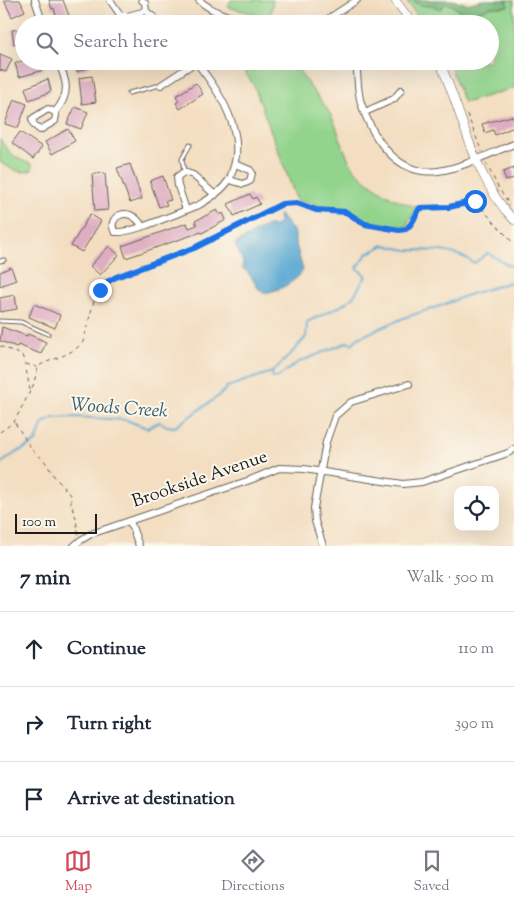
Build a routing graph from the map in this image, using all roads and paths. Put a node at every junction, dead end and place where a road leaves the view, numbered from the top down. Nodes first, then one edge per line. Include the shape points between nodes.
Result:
1 (35, 0) edge
2 (110, 0) edge
3 (142, 0) edge
4 (199, 0) edge
5 (358, 0) edge
6 (395, 0) edge
7 (146, 12) junction
8 (40, 15) edge
9 (120, 15) edge
10 (132, 15) edge
11 (150, 15) edge
12 (223, 15) edge
13 (336, 15) edge
14 (406, 15) edge
15 (62, 70) edge
16 (184, 70) edge
17 (202, 70) edge
18 (357, 70) edge
19 (443, 70) edge
20 (160, 84) joint
21 (402, 90) dead end
22 (129, 93) dead end
23 (465, 108) dead end
24 (55, 112) dead end
25 (365, 112) junction
26 (514, 144) edge
27 (190, 145) dead end
28 (479, 157) junction
29 (235, 164) junction
30 (184, 172) junction
31 (230, 180) junction
32 (214, 195) junction
33 (512, 208) dead end
34 (186, 210) junction
35 (514, 220) edge
36 (142, 226) dead end
37 (514, 244) edge
38 (0, 321) edge
39 (48, 334) dead end
40 (0, 346) edge
41 (26, 364) junction
42 (38, 367) junction
43 (409, 384) dead end
44 (30, 390) junction
45 (14, 422) junction
46 (0, 432) edge
47 (514, 449) edge
48 (321, 472) junction
49 (130, 521) junction
50 (81, 540) junction
51 (74, 546) edge
52 (139, 546) edge
53 (323, 546) edge

1 - 8 street
2 - 9 street
3 - 7 street
4 - 12 street
5 - 13 street
6 - 14 street
7 - 10 street
7 - 11 street
15 - 24 street via 66,78 64,101
16 - 20 street
17 - 29 street via 235,131
18 - 25 street
19 - 28 street
20 - 22 lane
21 - 25 street via 394,99
23 - 28 path
25 - 28 street via 380,144 393,158 408,167 424,171 448,170
26 - 28 street
27 - 30 lane via 182,159
28 - 33 path
28 - 35 street via 489,187
29 - 31 street
29 - 31 street via 250,170 251,178 243,184
30 - 32 street
30 - 34 street via 177,177
31 - 32 street
32 - 34 street
34 - 36 street
37 - 42 path via 475,201 449,207 420,208 411,224 399,230 365,224 346,212 316,210 297,203 282,204 194,248 107,282 95,297 83,342 67,354
38 - 39 lane via 21,322
40 - 41 path via 22,355
41 - 42 path
41 - 44 path
42 - 44 path
43 - 48 street via 352,402 335,416
44 - 45 path
45 - 46 path
45 - 50 path via 71,496
47 - 48 street, Brookside Avenue via 422,482 403,484
48 - 49 street, Brookside Avenue via 279,468
48 - 53 street via 314,508
49 - 50 street, Brookside Avenue
49 - 52 street
50 - 51 street, Brookside Avenue

